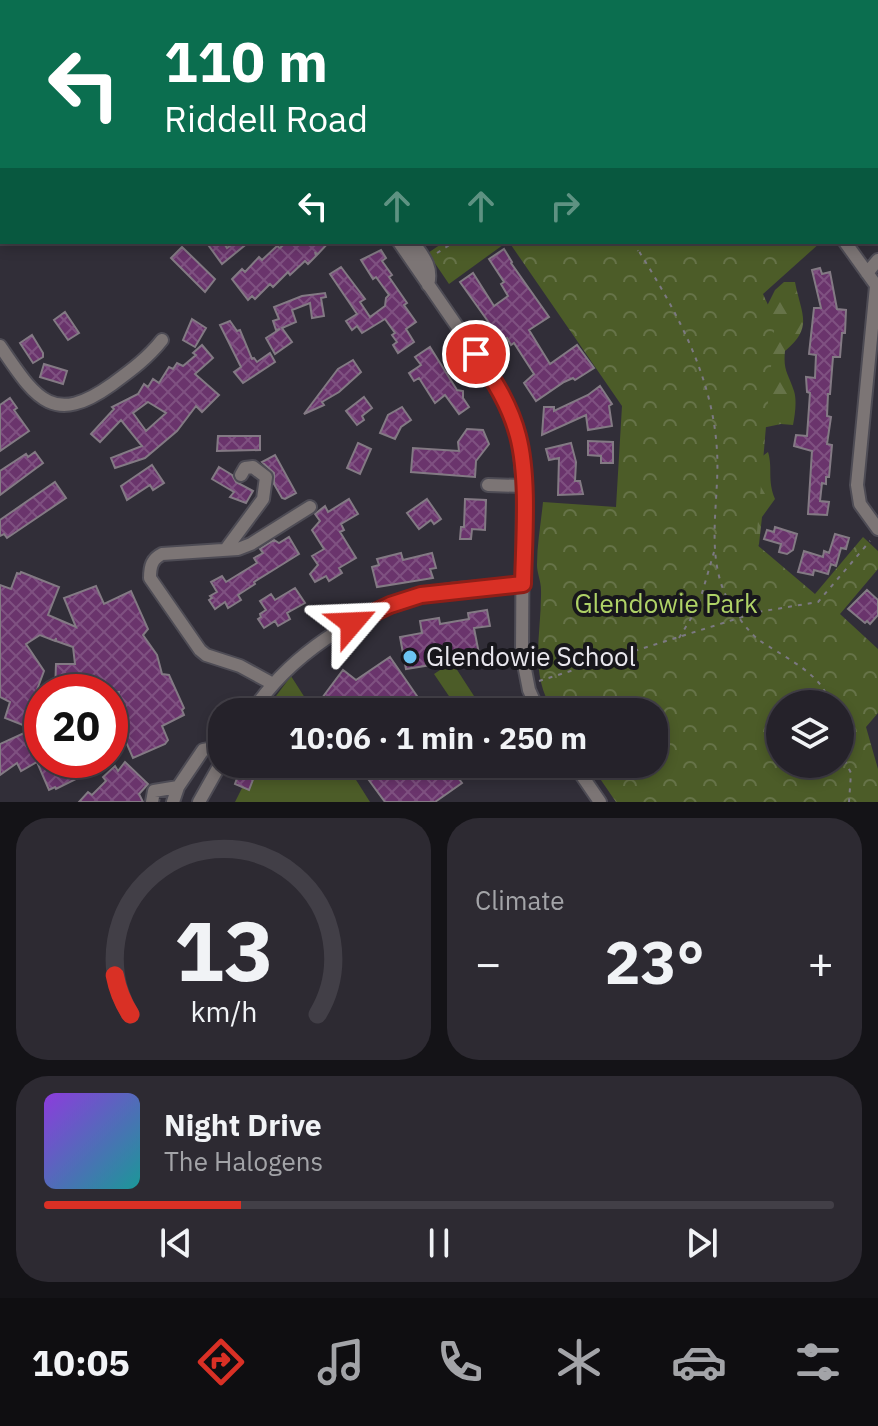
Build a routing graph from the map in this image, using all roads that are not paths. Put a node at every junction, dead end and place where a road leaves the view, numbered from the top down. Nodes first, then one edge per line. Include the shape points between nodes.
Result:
1 (400, 244) edge
2 (414, 244) edge
3 (846, 244) edge
4 (878, 260) edge
5 (867, 273) junction
6 (428, 285) junction
7 (877, 287) edge
8 (162, 340) dead end
9 (0, 346) edge
10 (241, 475) dead end
11 (488, 485) dead end
12 (523, 486) junction
13 (310, 507) dead end
14 (878, 529) edge
15 (226, 549) junction
16 (523, 584) junction
17 (273, 684) junction
18 (262, 698) edge
19 (533, 698) edge
20 (208, 749) edge
21 (212, 778) edge
22 (584, 778) edge
23 (178, 787) junction
24 (152, 802) edge
25 (173, 802) edge
26 (199, 802) edge
27 (600, 802) edge

1 - 6 street
2 - 6 street via 426,260
3 - 5 street
4 - 5 street
5 - 7 street
6 - 12 street via 506,402 519,439
7 - 14 street via 857,485 860,504
8 - 9 street via 148,357 77,405 40,396
10 - 15 street via 253,467 266,477 266,490
11 - 12 street
12 - 16 street
13 - 15 street via 251,544
15 - 17 street via 162,554 150,567 150,578 200,650
16 - 17 street via 447,591 390,605 352,623
16 - 19 street via 522,654
17 - 18 street
20 - 23 street
21 - 26 street
22 - 27 street
23 - 24 street via 154,791
23 - 25 street

